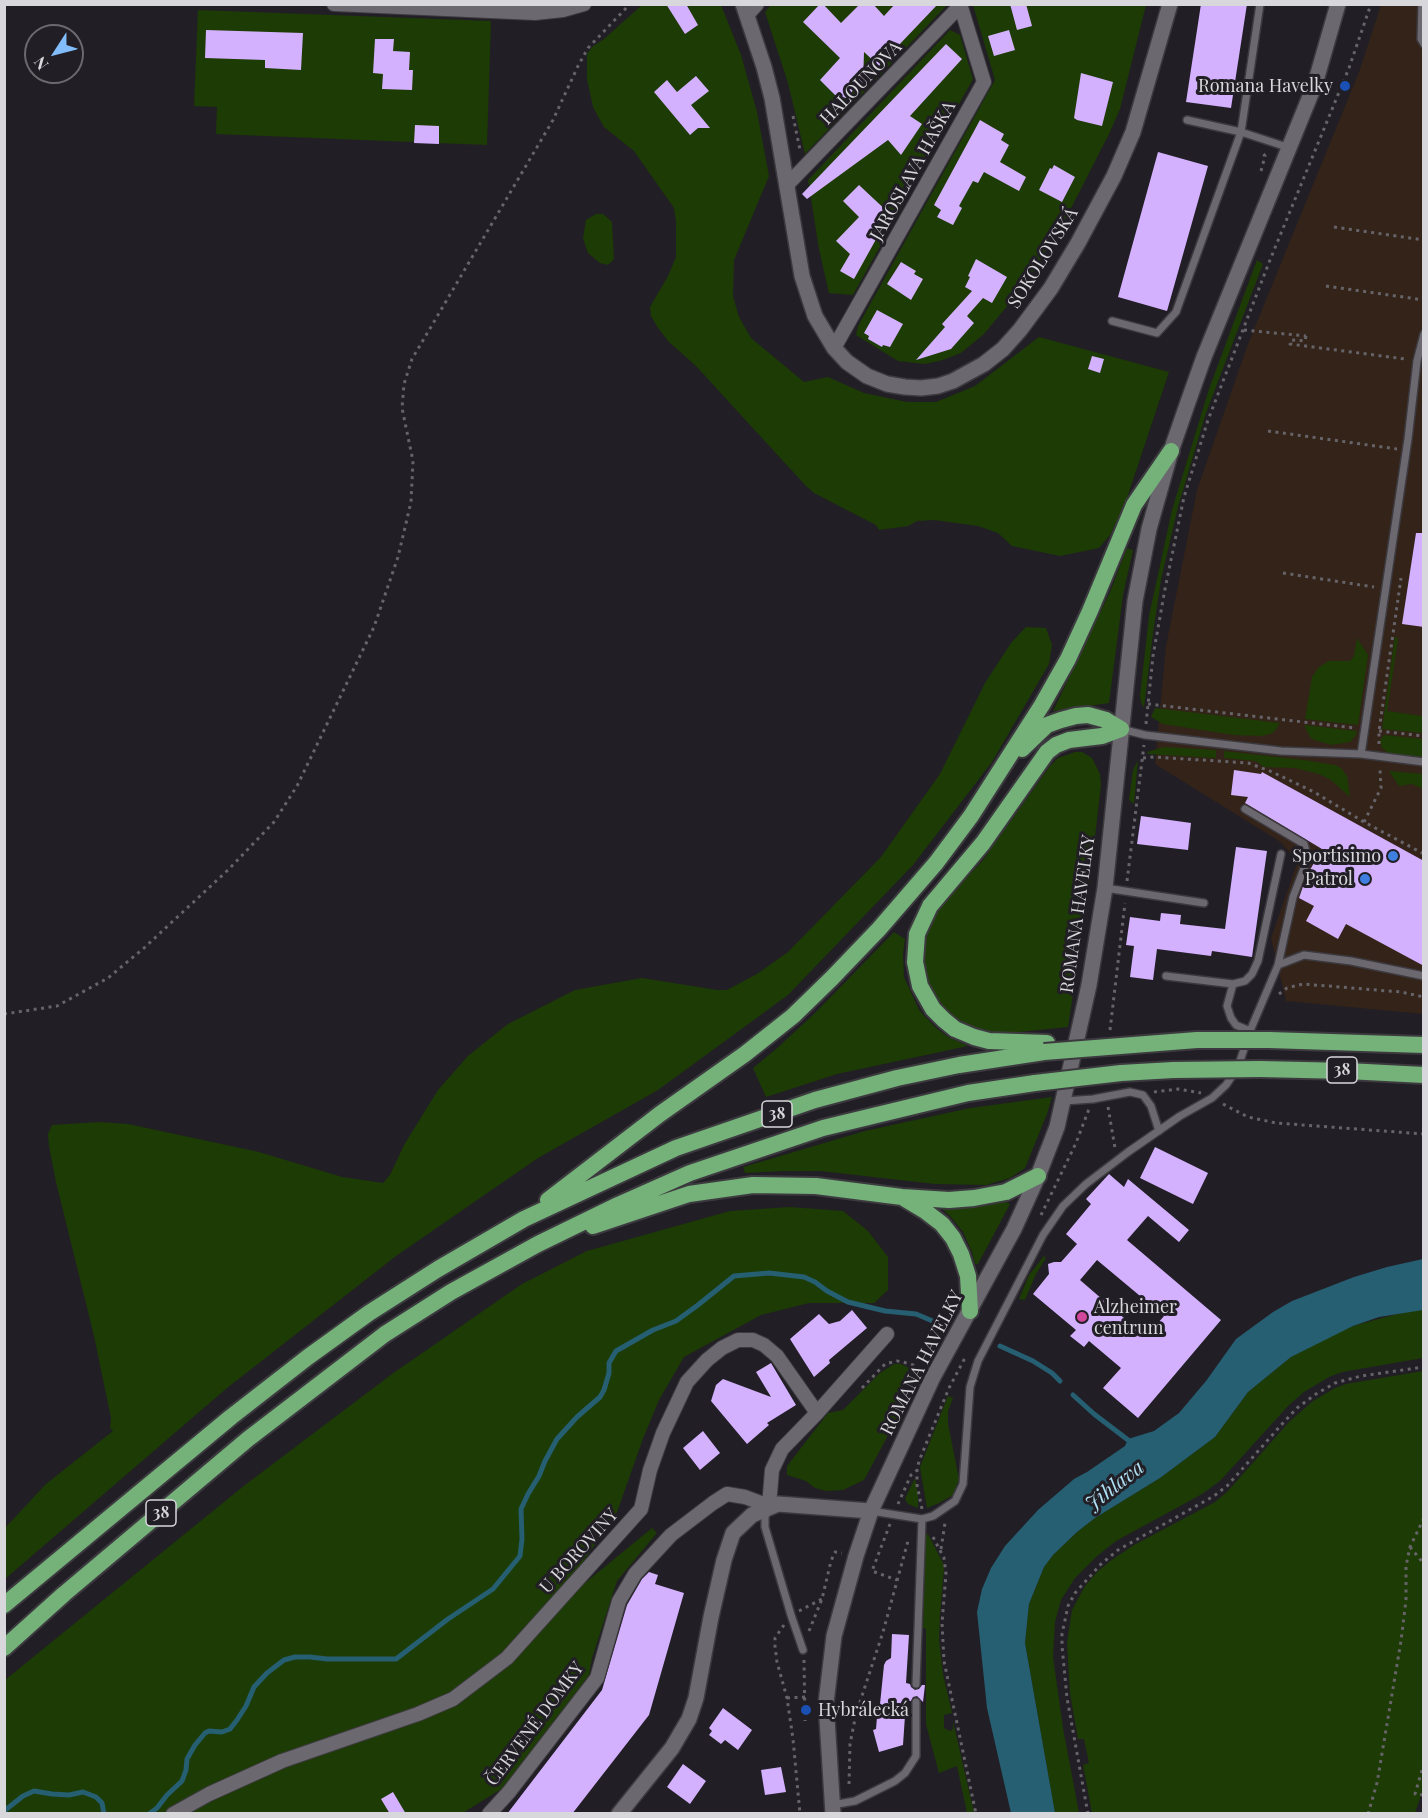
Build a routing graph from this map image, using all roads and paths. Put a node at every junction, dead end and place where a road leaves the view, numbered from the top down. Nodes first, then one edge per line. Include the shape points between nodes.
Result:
1 (334, 4) edge
2 (584, 4) edge
3 (630, 4) edge
4 (1170, 4) edge
5 (1260, 4) edge
6 (1338, 4) edge
7 (1371, 4) edge
8 (1422, 4) edge
9 (960, 5) edge
10 (749, 8) edge
11 (1424, 44) edge
12 (1187, 120) dead end
13 (1241, 132) junction
14 (1237, 144) junction
15 (1290, 148) junction
16 (1258, 177) dead end
17 (787, 185) junction
18 (1334, 227) dead end
19 (1424, 240) edge
20 (1326, 286) dead end
21 (1424, 300) edge
22 (1112, 321) dead end
23 (1244, 330) junction
24 (1424, 334) edge
25 (834, 348) junction
26 (1417, 361) junction
27 (1268, 431) dead end
28 (1171, 451) junction
29 (1405, 451) junction
30 (1283, 573) dead end
31 (1387, 589) junction
32 (1399, 591) dead end
33 (1121, 729) junction
34 (1365, 730) junction
35 (1379, 731) junction
36 (1424, 736) edge
37 (1361, 754) junction
38 (1378, 756) junction
39 (1143, 758) dead end
40 (1424, 762) edge
41 (998, 775) junction
42 (1245, 809) dead end
43 (1364, 822) junction
44 (1281, 854) dead end
45 (1424, 854) edge
46 (1105, 888) junction
47 (1204, 903) dead end
48 (1278, 965) junction
49 (1166, 976) dead end
50 (1424, 976) edge
51 (1233, 984) junction
52 (1424, 998) edge
53 (4, 1014) edge
54 (1257, 1015) junction
55 (1250, 1031) junction
56 (1424, 1045) edge
57 (1045, 1047) junction
58 (1424, 1075) edge
59 (1143, 1095) junction
60 (1107, 1096) junction
61 (1212, 1098) junction
62 (1064, 1101) junction
63 (1159, 1131) junction
64 (1424, 1134) edge
65 (1118, 1160) junction
66 (1038, 1176) junction
67 (902, 1197) junction
68 (524, 1219) junction
69 (538, 1244) junction
70 (970, 1311) junction
71 (887, 1334) dead end
72 (1424, 1367) edge
73 (932, 1379) junction
74 (857, 1392) dead end
75 (817, 1413) junction
76 (769, 1506) junction
77 (947, 1509) junction
78 (871, 1510) junction
79 (1424, 1518) edge
80 (922, 1519) junction
81 (1410, 1547) junction
82 (941, 1551) junction
83 (835, 1552) dead end
84 (875, 1563) dead end
85 (1424, 1564) edge
86 (897, 1580) junction
87 (4, 1605) edge
88 (790, 1615) junction
89 (4, 1648) edge
90 (803, 1650) dead end
91 (916, 1684) dead end
92 (805, 1697) dead end
93 (787, 1698) junction
94 (916, 1702) dead end
95 (1424, 1763) edge
96 (1424, 1795) edge
97 (849, 1801) junction
98 (833, 1809) edge
99 (173, 1814) edge
100 (489, 1814) edge
101 (619, 1814) edge
102 (800, 1814) edge
103 (976, 1814) edge
104 (1088, 1814) edge
105 (1368, 1814) edge

1 - 2 street via 535,13
3 - 53 path via 588,48 553,120 412,359 402,408 413,461 411,502 398,557 374,627 297,786 274,822 228,870 108,978 57,1006
4 - 25 street, SOKOLOVSKÁ via 1133,132 1114,176 1051,288 1003,349 953,381 921,388 887,384 867,376
5 - 13 lane
6 - 15 street, ROMANA HAVELKY via 1315,84
7 - 23 path
8 - 11 lane via 1420,39
9 - 17 street, HALOUNOVA
9 - 25 street, JAROSLAVA HAŠKA via 984,82
10 - 17 street, SOKOLOVSKÁ via 772,98
12 - 13 lane
13 - 14 lane
13 - 15 lane
14 - 16 path via 1258,145 1264,156
14 - 22 lane via 1176,312 1157,333
15 - 28 street, ROMANA HAVELKY via 1204,357
17 - 25 street, SOKOLOVSKÁ via 808,298
18 - 19 path
20 - 21 path
23 - 26 path via 1306,336 1305,341 1291,340 1290,344
23 - 34 path via 1208,420 1184,497 1153,656 1148,704
24 - 26 lane
26 - 29 lane
27 - 29 path
28 - 33 street, ROMANA HAVELKY via 1149,529 1135,601
28 - 41 highway via 1134,505 1068,659
29 - 31 lane
30 - 31 path
31 - 32 path
31 - 34 lane
33 - 37 lane via 1281,751
33 - 41 highway via 1088,716 1060,720 1047,725
33 - 46 street, ROMANA HAVELKY
33 - 57 highway via 1069,740 1047,752 983,843 930,906 917,934 915,962 920,986 944,1020 981,1039
34 - 35 path
34 - 37 lane
35 - 36 path
35 - 38 path
37 - 38 lane
38 - 40 lane
38 - 43 path via 1381,788
39 - 43 path via 1248,763 1314,792
41 - 68 highway via 936,863 879,929 793,1016
42 - 48 lane via 1304,844 1308,858 1293,897
43 - 45 path
44 - 51 lane via 1258,961 1245,981
46 - 47 lane
46 - 62 street, ROMANA HAVELKY
48 - 50 lane via 1304,955
48 - 54 lane
49 - 51 lane
51 - 55 lane via 1227,1006 1230,1018
52 - 54 path via 1401,992 1303,984 1287,988
54 - 55 lane
55 - 61 lane via 1238,1066
56 - 57 highway, 38, bridge via 1197,1040
57 - 68 highway, 38 via 897,1078 815,1100 676,1149
58 - 69 highway, 38, bridge via 1173,1070 968,1093 823,1128 690,1173
59 - 60 lane via 1130,1092
59 - 61 path via 1178,1089
59 - 63 lane
60 - 62 lane
60 - 65 path
61 - 63 lane
61 - 64 path via 1248,1117 1276,1123
62 - 66 street, ROMANA HAVELKY
63 - 65 lane
65 - 77 lane via 1063,1206 1043,1235 986,1343 970,1387 963,1484
66 - 67 highway via 1006,1192 974,1198
66 - 70 street, ROMANA HAVELKY
67 - 69 highway via 816,1186 753,1185 689,1194
67 - 70 highway via 942,1224 953,1238 968,1276
68 - 87 highway, 38 via 369,1313 308,1357
69 - 89 highway, 38 via 451,1292 385,1334 321,1382 248,1439
70 - 73 street, ROMANA HAVELKY
71 - 75 street
72 - 104 path via 1361,1376 1335,1383 1316,1394 1297,1408 1214,1497 1118,1550 1075,1593 1068,1606 1062,1646 1067,1698
73 - 74 path via 913,1365 897,1361 885,1364
73 - 78 street, ROMANA HAVELKY
73 - 80 path via 949,1389 917,1470
75 - 76 street via 777,1458
75 - 99 street, U BOROVINY via 777,1356 764,1345 738,1340 722,1348 687,1383 663,1433 641,1509 507,1658 453,1699 282,1761
76 - 78 street via 785,1503
76 - 88 lane via 765,1527
76 - 100 street, ČERVENÉ DOMKY via 727,1494 671,1535 635,1574 619,1600 597,1678
76 - 101 street via 733,1533 689,1719 672,1748
77 - 80 lane
77 - 82 path
78 - 80 lane
78 - 98 street, ROMANA HAVELKY via 834,1636 826,1713
79 - 81 path
80 - 82 path
80 - 86 path via 909,1537
80 - 91 lane
81 - 85 path
81 - 105 path via 1401,1641 1377,1783
82 - 103 path via 946,1574 944,1661
83 - 88 path via 822,1599
84 - 86 path via 872,1571
86 - 97 path via 856,1714 850,1744
88 - 90 lane
88 - 93 path via 775,1638
92 - 93 path
93 - 102 path
94 - 97 lane via 916,1756 911,1765 895,1781
95 - 96 path via 1415,1794
97 - 98 lane

